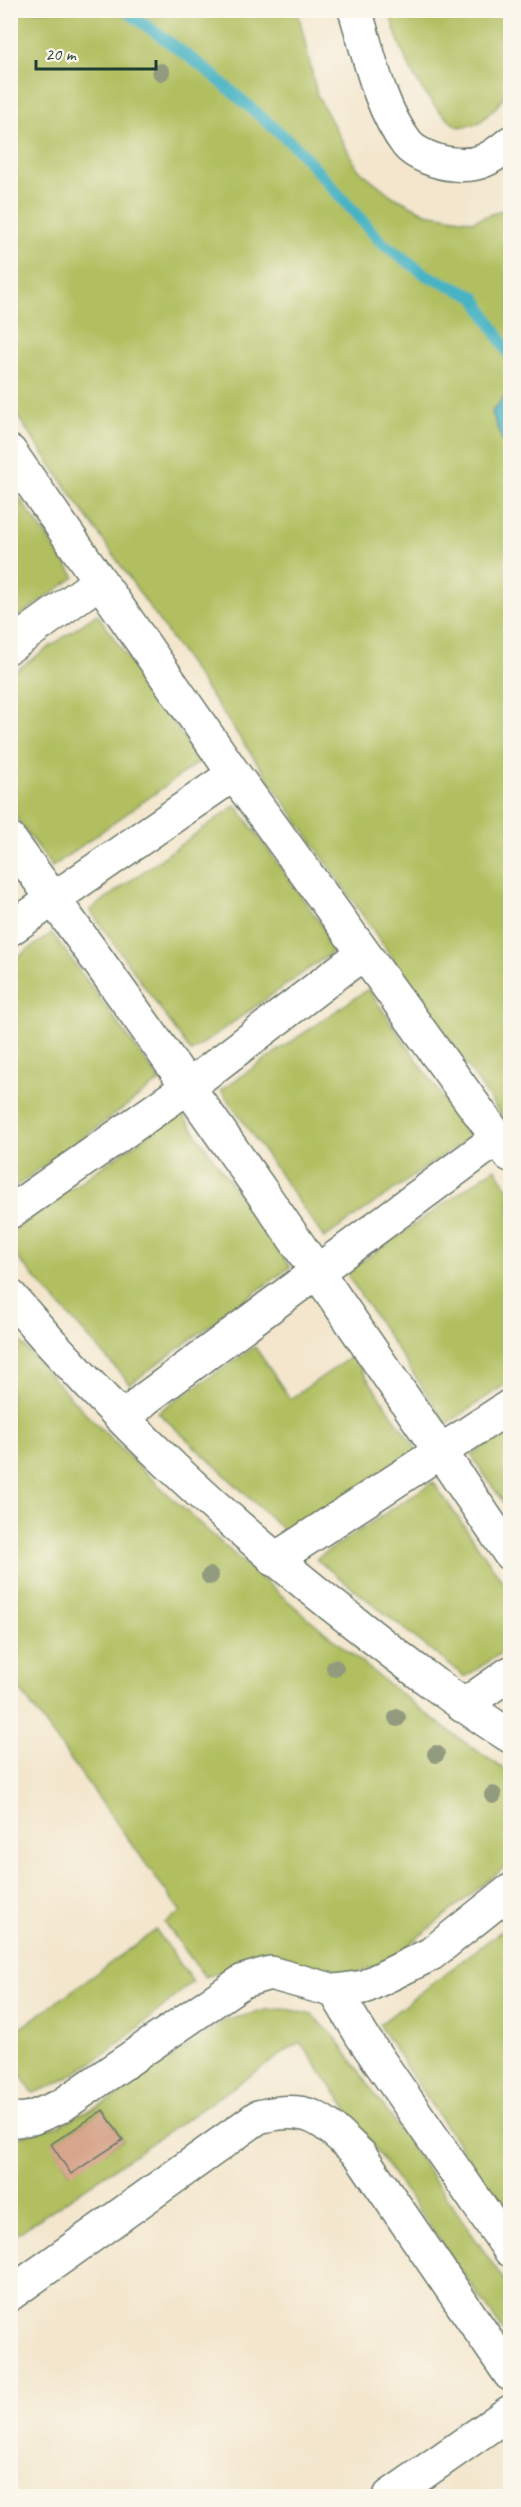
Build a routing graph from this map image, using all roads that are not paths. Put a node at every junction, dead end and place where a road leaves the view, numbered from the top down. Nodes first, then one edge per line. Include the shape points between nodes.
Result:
1 (354, 10) edge
2 (510, 143) edge
3 (10, 452) edge
4 (100, 581) junction
5 (10, 646) edge
6 (234, 774) junction
7 (10, 840) edge
8 (54, 898) junction
9 (10, 929) edge
10 (362, 954) junction
11 (189, 1086) junction
12 (505, 1146) edge
13 (10, 1212) edge
14 (319, 1272) junction
15 (10, 1296) edge
16 (510, 1406) edge
17 (124, 1419) junction
18 (442, 1453) junction
19 (510, 1554) edge
20 (274, 1560) junction
21 (510, 1673) edge
22 (463, 1706) junction
23 (510, 1736) edge
24 (510, 1891) edge
25 (335, 1991) junction
26 (10, 2121) edge
27 (510, 2250) edge
28 (10, 2294) edge
29 (510, 2374) edge
30 (510, 2412) edge
31 (390, 2496) edge

1 - 2 street via 389,112 409,146 440,163 471,166
3 - 4 street
4 - 5 street
4 - 6 street
6 - 8 street
6 - 10 street
7 - 8 street
8 - 9 street
8 - 11 street
10 - 11 street
10 - 12 street
11 - 13 street
11 - 14 street
12 - 14 street
14 - 17 street via 145,1399
14 - 18 street
15 - 17 street
16 - 18 street
17 - 20 street via 195,1490
18 - 19 street
18 - 20 street
20 - 22 street
21 - 22 street
22 - 23 street
24 - 25 street via 431,1954 364,1987
25 - 26 street via 270,1973 243,1980 61,2106 32,2118
25 - 27 street
28 - 29 street via 258,2117 284,2110 308,2113 361,2156
30 - 31 street

